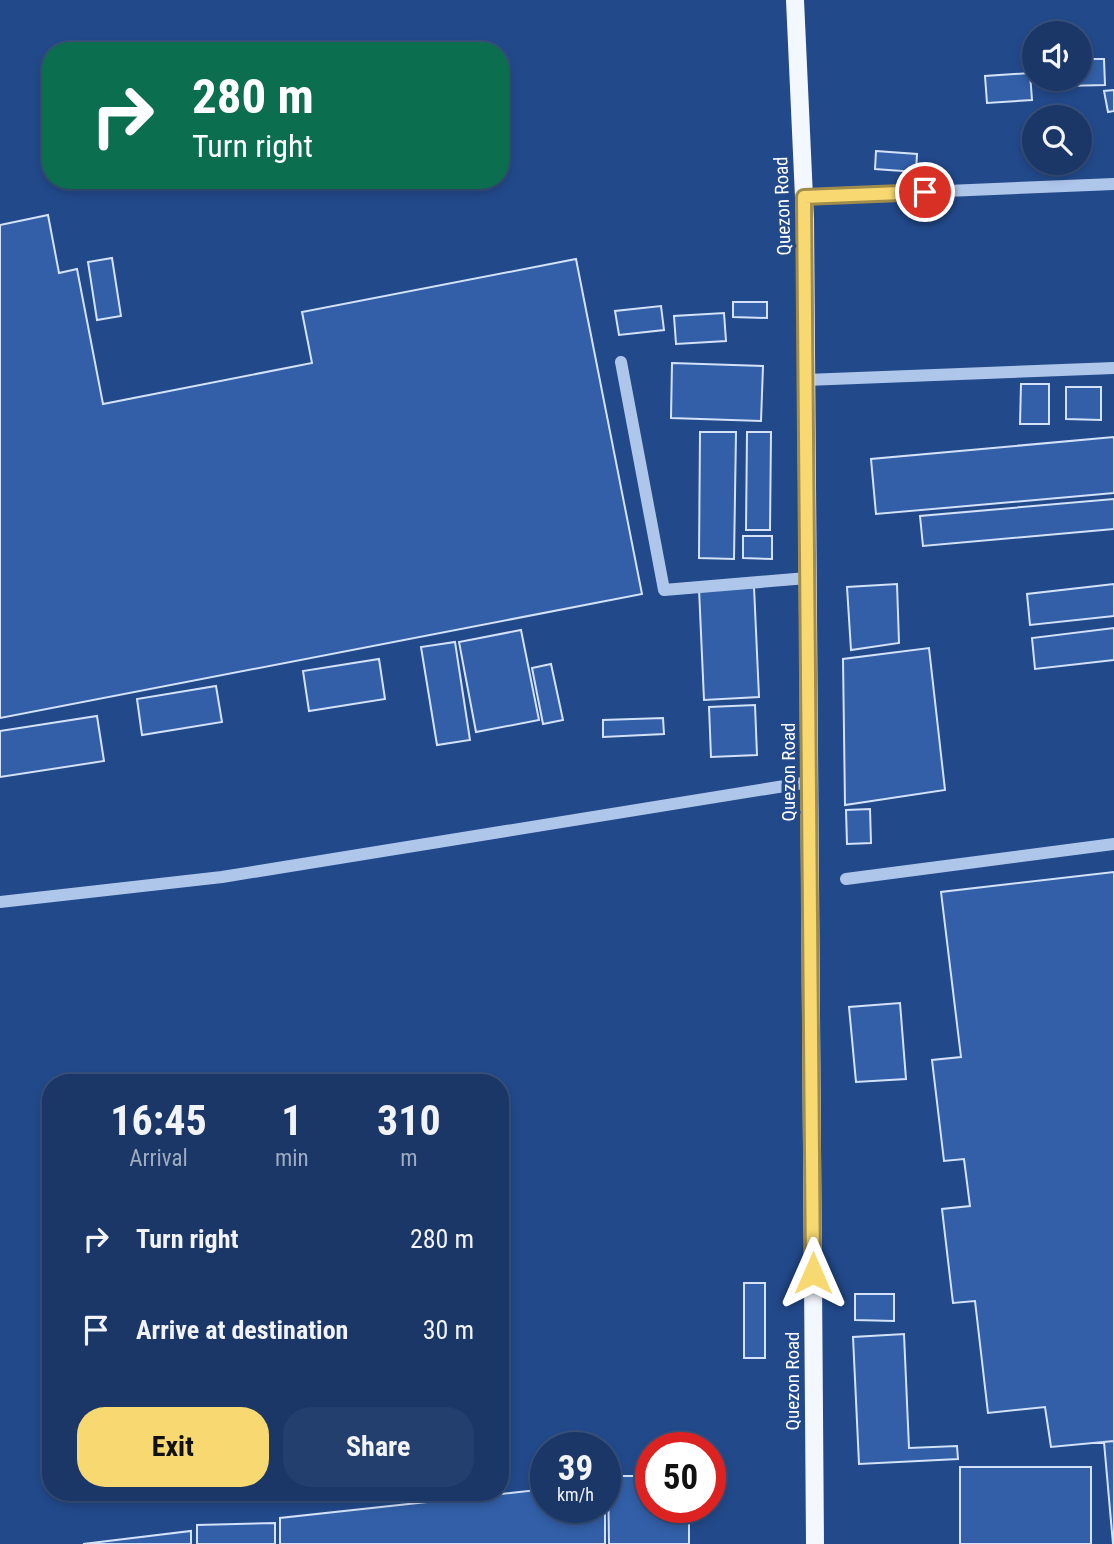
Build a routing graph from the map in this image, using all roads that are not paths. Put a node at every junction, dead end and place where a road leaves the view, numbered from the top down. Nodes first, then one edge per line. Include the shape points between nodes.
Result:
1 (795, 0) edge
2 (1114, 184) edge
3 (804, 197) junction
4 (621, 362) dead end
5 (1114, 368) edge
6 (806, 380) junction
7 (807, 578) junction
8 (809, 782) junction
9 (1114, 844) edge
10 (846, 879) dead end
11 (0, 902) edge
12 (814, 1544) edge

1 - 3 main road, Quezon Road
2 - 3 lane
3 - 6 main road, Quezon Road
4 - 7 lane via 664,590
5 - 6 lane
6 - 7 main road, Quezon Road
7 - 8 main road, Quezon Road
8 - 11 lane via 222,877
8 - 12 main road, Quezon Road
9 - 10 lane

